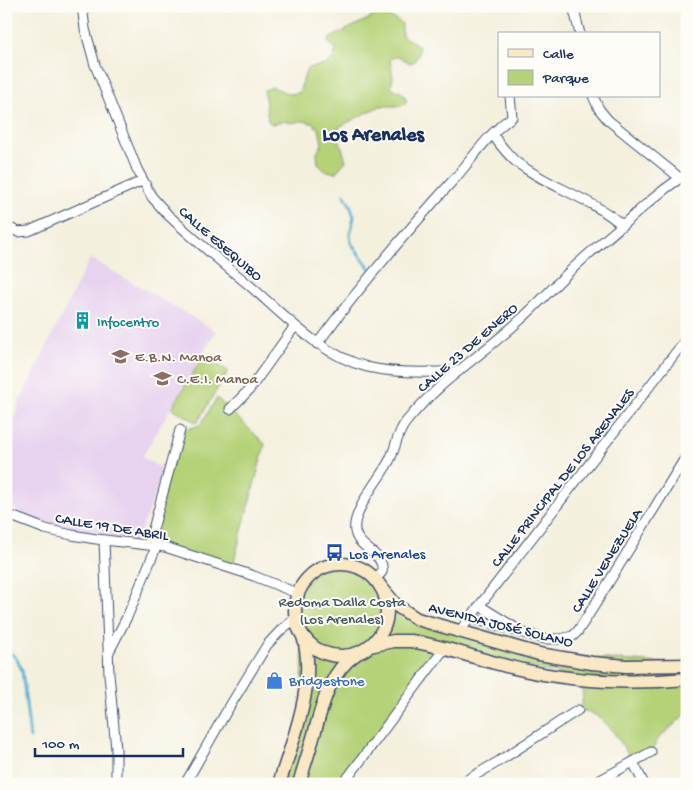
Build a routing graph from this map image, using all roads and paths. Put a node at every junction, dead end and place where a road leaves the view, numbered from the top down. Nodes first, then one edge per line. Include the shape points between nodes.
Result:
1 (82, 6) edge
2 (573, 6) edge
3 (580, 32) edge
4 (510, 98) edge
5 (594, 98) edge
6 (492, 134) junction
7 (683, 176) edge
8 (142, 182) junction
9 (622, 225) junction
10 (6, 226) edge
11 (296, 326) junction
12 (687, 338) edge
13 (317, 344) junction
14 (459, 371) junction
15 (230, 409) dead end
16 (180, 430) dead end
17 (687, 455) edge
18 (6, 514) edge
19 (104, 540) junction
20 (153, 545) junction
21 (378, 582) junction
22 (299, 594) junction
23 (480, 606) junction
24 (296, 618) junction
25 (470, 618) junction
26 (459, 632) junction
27 (523, 633) junction
28 (302, 634) junction
29 (366, 648) junction
30 (444, 649) junction
31 (108, 653) junction
32 (687, 665) edge
33 (687, 679) edge
34 (578, 710) dead end
35 (651, 752) dead end
36 (633, 762) junction
37 (463, 783) edge
38 (116, 784) edge
39 (185, 784) edge
40 (279, 784) edge
41 (299, 784) edge
42 (343, 784) edge
43 (593, 784) edge
44 (644, 784) edge

1 - 8 street, CALLE ESEQUIBO via 95,65
2 - 3 street
4 - 6 street via 512,118
5 - 7 street via 608,120
6 - 9 street via 520,164 596,206
6 - 13 street via 409,228
7 - 9 street, CALLE 23 DE ENERO
8 - 10 street via 29,231 13,231
8 - 11 street, CALLE ESEQUIBO via 173,220
9 - 14 street, CALLE 23 DE ENERO via 570,270 518,322
11 - 13 street, CALLE ESEQUIBO
11 - 15 street via 249,390
12 - 23 street, CALLE PRINCIPAL DE LOS ARENALES
13 - 14 street, CALLE ESEQUIBO via 368,367 422,373
14 - 21 street, CALLE 23 DE ENERO via 405,423 388,462 363,501 356,519 359,542 382,564
16 - 20 street
17 - 27 street, CALLE VENEZUELA via 578,631 568,638 552,640
18 - 19 street, CALLE 19 DE ABRIL via 45,529
19 - 20 street, CALLE 19 DE ABRIL
19 - 31 street
20 - 22 street, CALLE 19 DE ABRIL via 254,576
20 - 31 street via 128,615
21 - 22 street via 354,566 329,566 308,579
21 - 26 street, AVENIDA JOSÉ SOLANO via 397,606 409,615
21 - 29 street via 386,602 386,618 380,634
22 - 24 street
23 - 25 street, CALLE PRINCIPAL DE LOS ARENALES
23 - 27 street, CALLE VENEZUELA
24 - 28 street
24 - 39 street via 267,645
25 - 26 street, CALLE PRINCIPAL DE LOS ARENALES
25 - 27 street, CALLE VENEZUELA
26 - 32 street, AVENIDA JOSÉ SOLANO via 573,660 626,666
28 - 29 street via 329,654 346,655
28 - 40 street via 308,655 306,686
29 - 30 street via 403,640
29 - 41 street via 345,663 326,691
30 - 33 street via 562,677 625,681
30 - 42 street
31 - 38 street
34 - 37 street
35 - 36 street
36 - 43 street
36 - 44 street

